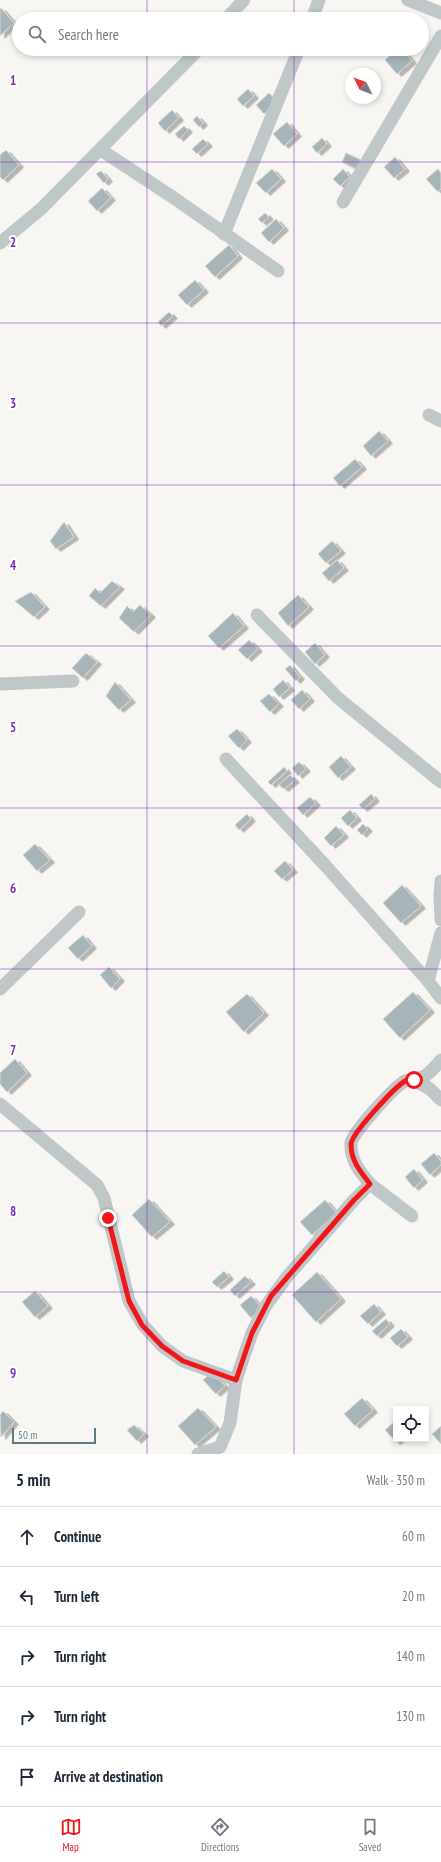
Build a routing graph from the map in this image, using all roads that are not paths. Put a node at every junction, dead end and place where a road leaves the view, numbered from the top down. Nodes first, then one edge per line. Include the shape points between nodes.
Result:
1 (244, 0) edge
2 (319, 0) edge
3 (408, 0) edge
4 (233, 12) edge
5 (315, 12) edge
6 (441, 13) edge
7 (441, 36) edge
8 (191, 56) edge
9 (296, 56) edge
10 (101, 150) junction
11 (343, 202) dead end
12 (224, 234) junction
13 (0, 243) edge
14 (278, 272) dead end
15 (429, 415) dead end
16 (441, 421) edge
17 (257, 615) dead end
18 (73, 682) dead end
19 (0, 684) edge
20 (226, 759) dead end
21 (441, 782) edge
22 (441, 881) edge
23 (79, 912) dead end
24 (441, 920) edge
25 (441, 933) edge
26 (428, 981) junction
27 (0, 989) edge
28 (441, 998) edge
29 (441, 1060) edge
30 (414, 1080) junction
31 (441, 1100) edge
32 (0, 1104) edge
33 (370, 1184) junction
34 (412, 1216) dead end
35 (236, 1380) junction
36 (198, 1454) edge

1 - 4 street
2 - 5 street
3 - 6 street
7 - 11 street
8 - 10 street
9 - 12 street
10 - 12 street
10 - 13 street via 41,209
12 - 14 street
15 - 16 street
17 - 21 street via 338,698
18 - 19 street
20 - 26 street
22 - 24 street
23 - 27 street
25 - 26 street
26 - 28 street
29 - 30 street via 424,1076
30 - 31 street via 430,1089
30 - 33 street via 405,1081 381,1104 351,1142 356,1166
32 - 35 street via 97,1185 104,1198 129,1301 142,1325 162,1346 183,1361
33 - 34 street
33 - 35 street via 271,1296 252,1333
35 - 36 street via 231,1419 220,1447

